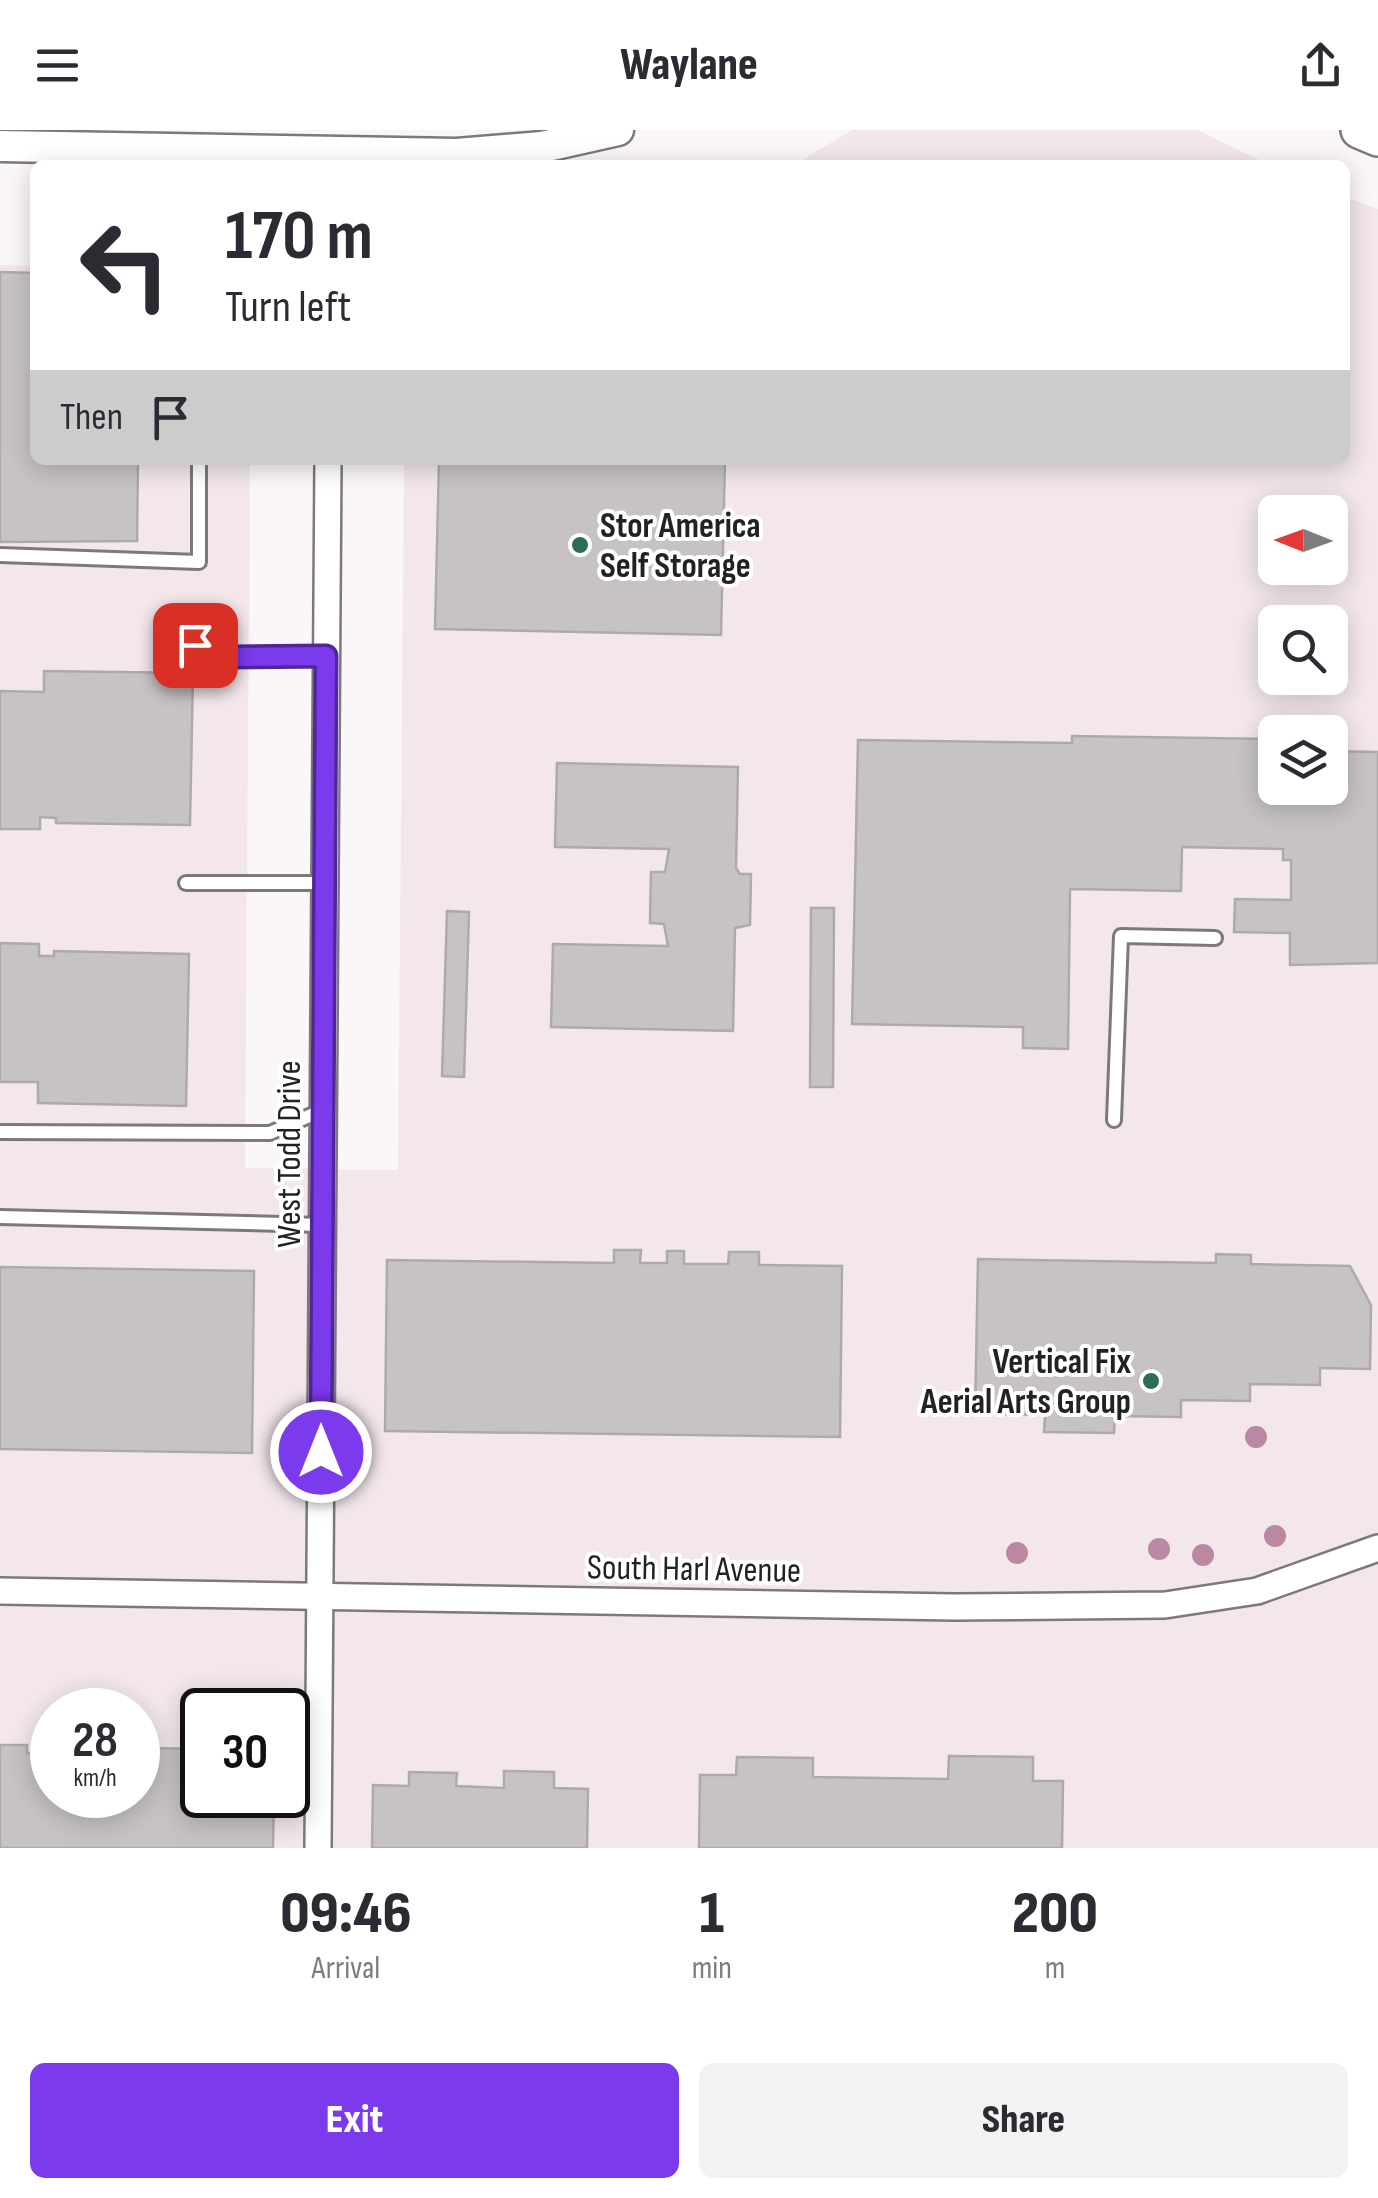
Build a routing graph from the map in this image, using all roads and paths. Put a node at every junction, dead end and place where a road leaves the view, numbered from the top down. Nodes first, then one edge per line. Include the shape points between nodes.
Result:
1 (618, 130) edge
2 (1359, 130) edge
3 (1378, 138) edge
4 (0, 146) edge
5 (127, 156) edge
6 (330, 158) edge
7 (200, 465) edge
8 (328, 465) edge
9 (0, 556) edge
10 (195, 645) dead end
11 (326, 656) junction
12 (186, 883) dead end
13 (325, 883) junction
14 (1215, 938) dead end
15 (324, 1109) junction
16 (1114, 1120) dead end
17 (0, 1132) edge
18 (0, 1217) edge
19 (323, 1225) junction
20 (1378, 1548) edge
21 (0, 1591) edge
22 (320, 1598) junction
23 (318, 1848) edge

1 - 6 street via 542,146
2 - 3 main road
4 - 5 street
5 - 6 street
7 - 9 lane via 200,562
8 - 11 street, West Todd Drive
10 - 11 lane via 228,657
11 - 13 street, West Todd Drive
12 - 13 lane
13 - 15 street, West Todd Drive
14 - 16 lane via 1121,936
15 - 17 lane via 270,1133
15 - 19 street, West Todd Drive
18 - 19 lane
19 - 22 street, West Todd Drive
20 - 22 street, South Harl Avenue via 1257,1590 1165,1605
21 - 22 street, South Harl Avenue
22 - 23 street, West Todd Drive

